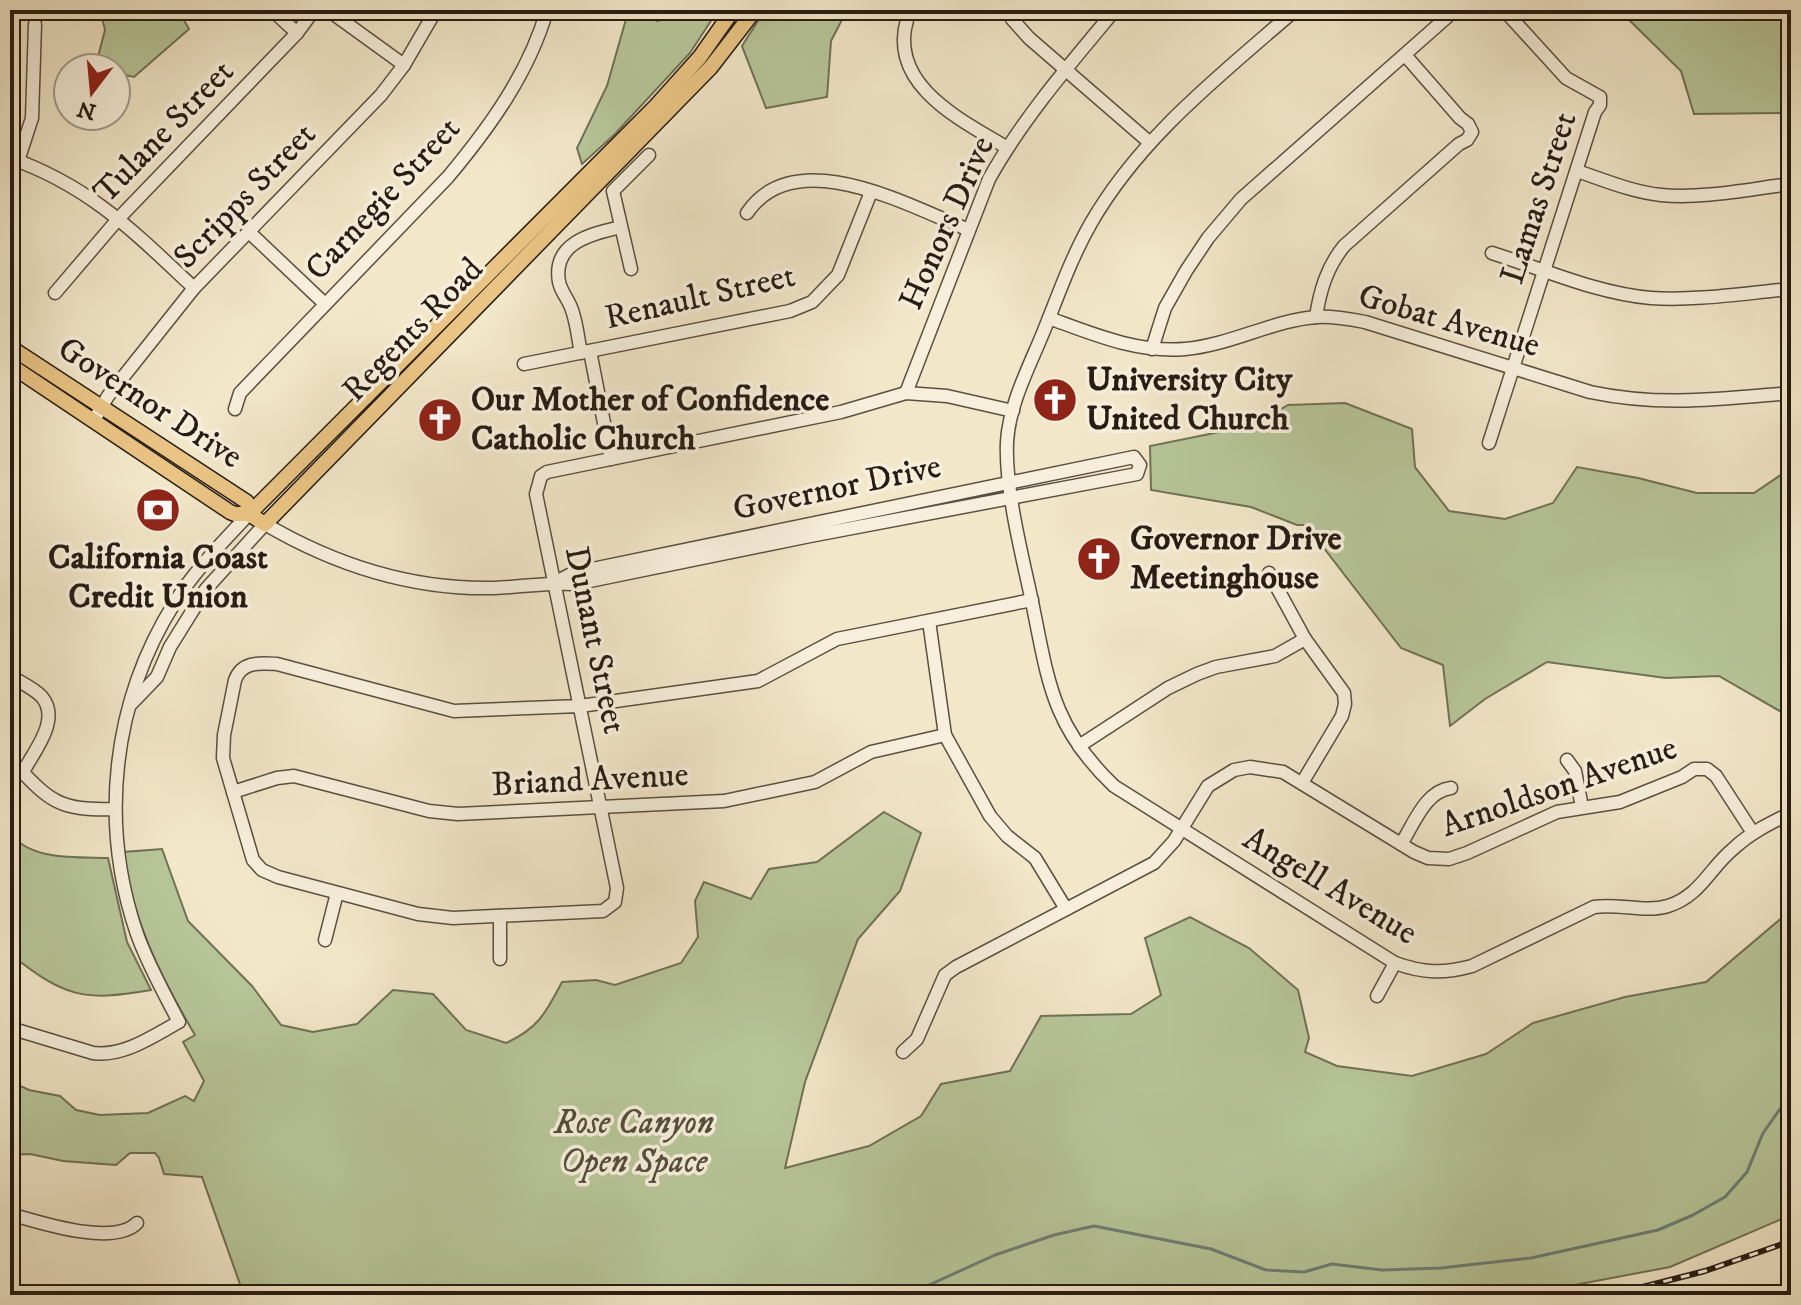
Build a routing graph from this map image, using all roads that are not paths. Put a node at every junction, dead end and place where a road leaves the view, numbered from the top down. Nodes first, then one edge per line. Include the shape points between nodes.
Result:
1 (272, 10) edge
2 (314, 10) edge
3 (328, 10) edge
4 (436, 10) edge
5 (547, 10) edge
6 (733, 10) edge
7 (755, 10) edge
8 (1008, 10) edge
9 (1115, 10) edge
10 (1295, 10) edge
11 (1455, 10) edge
12 (1504, 10) edge
13 (907, 20) dead end
14 (35, 24) dead end
15 (297, 33) junction
16 (1405, 55) junction
17 (404, 65) junction
18 (1065, 69) junction
19 (1149, 142) junction
20 (1006, 147) junction
21 (649, 155) dead end
22 (14, 159) edge
23 (1577, 171) junction
24 (1791, 184) edge
25 (871, 192) junction
26 (747, 213) dead end
27 (119, 218) junction
28 (621, 227) junction
29 (969, 230) junction
30 (249, 232) junction
31 (1492, 253) dead end
32 (631, 269) dead end
33 (1544, 270) junction
34 (194, 288) junction
35 (1791, 289) edge
36 (55, 293) dead end
37 (325, 304) junction
38 (1316, 317) junction
39 (1049, 318) junction
40 (10, 347) edge
41 (1152, 349) junction
42 (586, 352) junction
43 (524, 364) dead end
44 (10, 365) edge
45 (1513, 368) junction
46 (906, 393) junction
47 (1791, 393) edge
48 (102, 407) junction
49 (235, 409) dead end
50 (1013, 411) junction
51 (94, 420) junction
52 (1489, 443) dead end
53 (611, 459) junction
54 (1010, 482) junction
55 (1012, 496) junction
56 (249, 514) junction
57 (265, 524) junction
58 (1269, 573) dead end
59 (554, 583) junction
60 (1032, 600) junction
61 (929, 621) junction
62 (1305, 639) junction
63 (10, 676) edge
64 (131, 704) junction
65 (580, 706) junction
66 (945, 735) junction
67 (1079, 746) junction
68 (10, 759) edge
69 (1567, 760) dead end
70 (23, 772) junction
71 (1302, 783) junction
72 (1451, 788) dead end
73 (233, 792) junction
74 (1582, 807) junction
75 (601, 808) junction
76 (115, 809) junction
77 (1791, 813) edge
78 (1181, 828) junction
79 (1753, 833) junction
80 (1401, 844) junction
81 (337, 893) junction
82 (1066, 909) junction
83 (500, 916) junction
84 (325, 940) dead end
85 (500, 959) dead end
86 (1395, 963) junction
87 (1377, 996) dead end
88 (10, 1028) edge
89 (903, 1052) dead end
90 (10, 1214) edge
91 (137, 1223) dead end

1 - 15 street
2 - 15 street, Tulane Street
3 - 17 street
4 - 17 street, Scripps Street
5 - 37 street, Carnegie Street via 522,71 479,140
6 - 56 main road, Regents Road via 656,106
7 - 57 main road, Regents Road via 711,67
8 - 18 street via 1029,38
9 - 18 street, Honors Drive
10 - 19 street, Angell Avenue
11 - 16 street
12 - 23 street, Lamas Street via 1566,78 1600,97
13 - 20 street via 902,37 905,58 929,96
14 - 22 street via 32,118
15 - 27 street, Tulane Street
16 - 38 street via 1472,132 1344,246 1331,262
16 - 41 street via 1241,199 1186,271 1165,308
17 - 30 street, Scripps Street
18 - 19 street
18 - 20 street, Honors Drive
19 - 39 street, Angell Avenue via 1091,222
20 - 29 street, Honors Drive
21 - 28 street via 613,191
22 - 27 street via 79,190
23 - 24 street via 1662,195
23 - 33 street, Lamas Street
25 - 26 street via 850,183 800,182 757,198
25 - 29 street
25 - 42 street, Renault Street via 838,275 812,302 790,311
27 - 34 street
27 - 36 street, Tulane Street
28 - 32 street
28 - 42 street via 573,243 559,268 559,282
29 - 46 street, Honors Drive
30 - 34 street, Scripps Street
30 - 37 street
31 - 33 street
33 - 35 street via 1648,298
33 - 45 street, Lamas Street
34 - 48 street, Scripps Street
37 - 49 street, Carnegie Street via 240,393
38 - 41 street, Gobat Avenue via 1214,345
38 - 45 street, Gobat Avenue via 1365,322
39 - 41 street, Gobat Avenue
39 - 50 street, Angell Avenue
40 - 48 main road, Governor Drive
42 - 43 street, Renault Street
42 - 53 street
44 - 51 main road, Governor Drive
45 - 47 street, Gobat Avenue via 1625,399 1699,401
45 - 52 street, Lamas Street
46 - 50 street
46 - 53 street via 841,412
48 - 51 street, Scripps Street
48 - 56 main road, Governor Drive via 247,502
50 - 54 street, Angell Avenue via 1007,441
51 - 56 main road, Governor Drive via 230,512
53 - 59 street, Dunant Street via 547,472 537,482
54 - 55 street, Angell Avenue
54 - 55 street, Governor Drive via 1134,457 1140,465 1137,474
54 - 59 street, Governor Drive via 573,573
55 - 59 street, Governor Drive via 575,584
55 - 60 street, Angell Avenue
56 - 57 main road, Governor Drive
56 - 64 street, Regents Road via 175,601 137,675
57 - 59 street, Governor Drive via 338,560 413,581 495,588
57 - 64 street, Regents Road via 206,589 157,677
58 - 62 street
59 - 65 street, Dunant Street
60 - 61 street
60 - 67 street, Angell Avenue via 1051,692
61 - 65 street via 837,639 758,681
61 - 66 street
62 - 67 street via 1275,656 1188,678
62 - 71 street via 1338,683 1345,704
63 - 70 street via 41,696 49,710 48,725
64 - 76 street, Regents Road via 117,761
65 - 73 street via 454,711 277,664 246,666 235,680 224,735 223,758
65 - 75 street, Dunant Street
66 - 75 street, Briand Avenue via 871,752 815,782 788,789 724,801
66 - 82 street via 990,816 1035,858
67 - 78 street, Angell Avenue via 1114,786
68 - 70 street
69 - 74 street via 1575,771
70 - 76 street via 66,807
71 - 78 street, Arnoldson Avenue via 1265,768 1234,770 1208,786
71 - 80 street, Arnoldson Avenue
72 - 80 street via 1429,799
73 - 75 street, Briand Avenue via 294,776 429,811
73 - 81 street via 253,860 262,870
74 - 79 street, Arnoldson Avenue via 1620,802 1694,769 1707,769
74 - 80 street, Arnoldson Avenue via 1557,812 1449,859 1428,858
75 - 83 street, Dunant Street via 617,888 615,902 603,911
76 - 88 street, Regents Road via 130,911 149,964 179,1022 107,1054
77 - 79 street, Angell Avenue
78 - 82 street, Arnoldson Avenue via 1154,863
78 - 86 street, Angell Avenue
79 - 86 street, Angell Avenue via 1721,859 1688,898 1666,907 1594,907 1450,972 1428,973
81 - 83 street via 418,914
81 - 84 street
82 - 89 street, Arnoldson Avenue via 945,975 917,1039
83 - 85 street
86 - 87 street
90 - 91 street via 83,1231 132,1228

